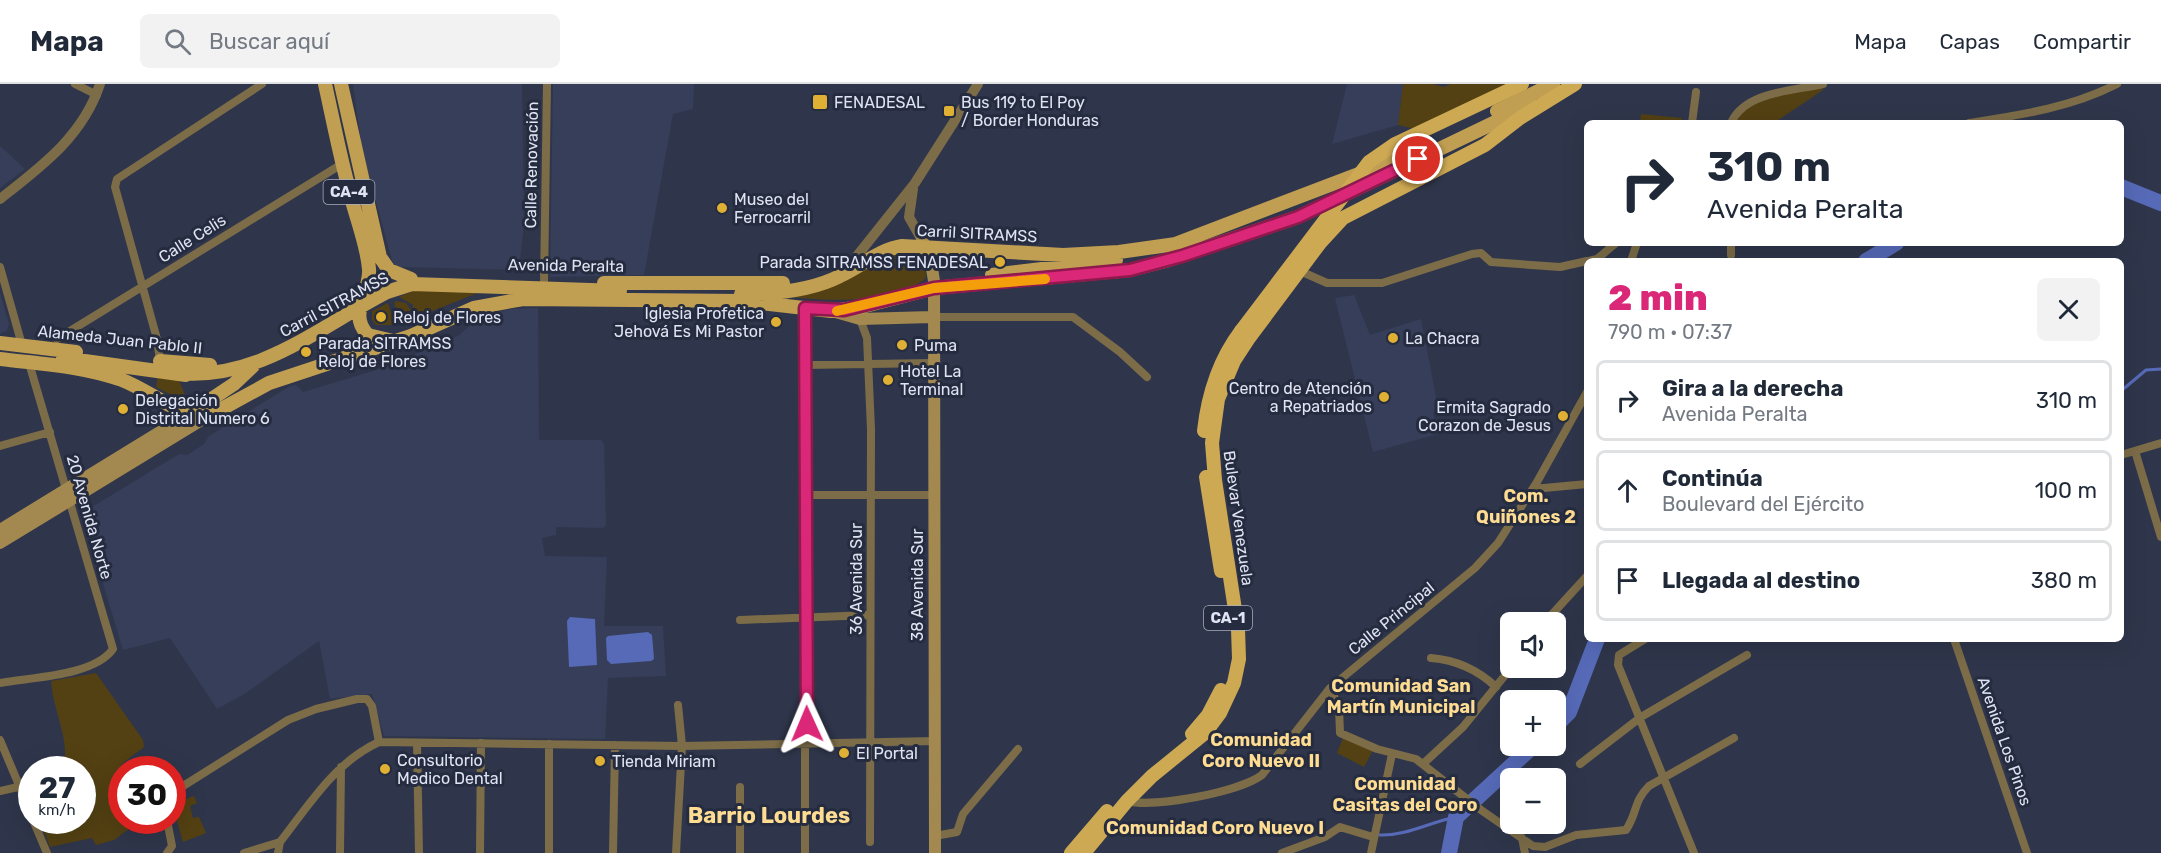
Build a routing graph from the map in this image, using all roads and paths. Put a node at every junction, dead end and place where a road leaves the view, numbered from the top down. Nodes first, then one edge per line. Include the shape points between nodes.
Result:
1 (75, 84) edge
2 (100, 84) edge
3 (262, 84) edge
4 (325, 84) edge
5 (341, 84) edge
6 (547, 84) edge
7 (978, 84) edge
8 (1522, 84) edge
9 (1553, 84) edge
10 (1823, 84) edge
11 (2117, 84) edge
12 (1574, 85) edge
13 (1696, 92) dead end
14 (97, 95) junction
15 (1692, 120) edge
16 (1733, 120) edge
17 (1986, 120) edge
18 (342, 164) junction
19 (915, 183) junction
20 (0, 199) edge
21 (924, 243) junction
22 (1176, 244) junction
23 (1613, 246) edge
24 (1731, 246) edge
25 (1731, 255) dead end
26 (1599, 258) edge
27 (853, 261) junction
28 (1584, 262) edge
29 (0, 267) edge
30 (1300, 271) junction
31 (411, 279) junction
32 (934, 284) junction
33 (142, 286) junction
34 (545, 286) junction
35 (748, 294) junction
36 (360, 302) junction
37 (805, 308) junction
38 (831, 311) junction
39 (932, 317) junction
40 (860, 319) junction
41 (57, 339) dead end
42 (379, 339) junction
43 (395, 341) junction
44 (0, 343) edge
45 (22, 345) junction
46 (0, 350) edge
47 (270, 350) junction
48 (0, 359) edge
49 (160, 361) junction
50 (29, 363) junction
51 (933, 363) junction
52 (254, 364) junction
53 (869, 364) junction
54 (805, 365) junction
55 (178, 373) junction
56 (1147, 377) dead end
57 (238, 381) junction
58 (1584, 397) edge
59 (189, 414) junction
60 (206, 418) junction
61 (50, 432) junction
62 (2161, 443) edge
63 (0, 446) edge
64 (2135, 451) junction
65 (2124, 454) edge
66 (1584, 484) edge
67 (1533, 489) junction
68 (68, 495) junction
69 (805, 495) junction
70 (871, 495) junction
71 (933, 495) junction
72 (0, 530) edge
73 (2161, 537) edge
74 (0, 543) edge
75 (1584, 579) edge
76 (1554, 612) edge
77 (870, 615) junction
78 (805, 618) junction
79 (740, 620) dead end
80 (1640, 642) edge
81 (1955, 642) edge
82 (1747, 655) dead end
83 (1431, 658) dead end
84 (1503, 678) edge
85 (0, 683) edge
86 (1496, 687) junction
87 (1330, 688) junction
88 (678, 705) dead end
89 (1641, 717) junction
90 (1734, 738) dead end
91 (0, 740) edge
92 (935, 741) junction
93 (379, 742) junction
94 (417, 743) junction
95 (481, 743) junction
96 (871, 743) junction
97 (549, 744) junction
98 (615, 745) junction
99 (807, 745) junction
100 (682, 746) junction
101 (1018, 749) dead end
102 (1392, 754) junction
103 (1424, 763) junction
104 (1580, 764) dead end
105 (341, 767) junction
106 (1664, 778) junction
107 (186, 784) edge
108 (18, 787) joint
109 (740, 787) dead end
110 (0, 791) edge
111 (1127, 801) junction
112 (39, 834) edge
113 (170, 834) edge
114 (935, 836) junction
115 (1373, 837) junction
116 (1522, 838) junction
117 (280, 842) junction
118 (870, 842) dead end
119 (47, 853) edge
120 (166, 853) edge
121 (244, 853) edge
122 (278, 853) edge
123 (340, 853) edge
124 (419, 853) edge
125 (480, 853) edge
126 (549, 853) edge
127 (613, 853) edge
128 (676, 853) edge
129 (740, 853) edge
130 (806, 853) edge
131 (935, 853) edge
132 (1071, 853) edge
133 (1084, 853) edge
134 (1282, 853) edge
135 (1371, 853) edge
136 (1525, 853) edge
137 (1694, 853) edge
138 (2027, 853) edge

1 - 14 street
2 - 14 street
3 - 33 street via 117,179 114,187
4 - 18 main road, CA-4
5 - 31 main road, CA-4 via 380,257 389,270
6 - 34 street, Calle Renovación
7 - 19 street
8 - 132 highway, Bulevar Venezuela / CA-1, bridge via 1395,144 1369,162 1241,331 1216,375 1204,433 1205,473 1229,628 1225,679 1197,728 1138,777
9 - 22 main road, Carril SITRAMSS via 1384,165
10 - 16 street via 1755,100 1741,108
11 - 17 street via 2050,109
12 - 30 highway, Bulevar Venezuela / CA-1 via 1485,145 1343,218
12 - 32 main road via 1298,217 1175,258 1114,272
13 - 15 street
14 - 20 street via 69,140
18 - 33 street, Calle Celis
18 - 36 main road, CA-4 via 369,264 369,283
19 - 21 street via 909,218
19 - 27 street
21 - 22 main road, Carril SITRAMSS via 1063,255
21 - 27 main road, Avenida Peralta via 895,240 880,244
21 - 32 main road via 933,267
21 - 35 main road, Carril SITRAMSS via 892,248 812,287
22 - 32 main road, Carril SITRAMSS via 1099,263
23 - 26 street
24 - 25 street
27 - 34 main road, Avenida Peralta via 830,274 794,283
28 - 30 street via 1549,266 1491,262 1481,253 1472,254 1382,284 1327,283
29 - 45 street
30 - 111 highway, Bulevar Venezuela / CA-1 via 1234,361 1218,399 1214,468 1238,629 1239,659 1234,683 1205,733
31 - 34 main road, Avenida Peralta
31 - 36 main road, Avenida Peralta via 388,284
32 - 35 main road, Carril SITRAMSS via 834,305
32 - 38 main road via 861,307
32 - 39 main road
33 - 41 street, Calle Celis
33 - 49 street
34 - 35 main road, Carril SITRAMSS
34 - 36 main road, Carril SITRAMSS via 426,283
34 - 42 main road, Carril SITRAMSS via 478,299
36 - 42 main road via 363,330
36 - 47 main road, Avenida Peralta
36 - 52 main road, Carril SITRAMSS
37 - 38 main road
37 - 43 main road via 742,301 523,299 480,306
37 - 54 street
38 - 40 main road
39 - 40 main road
39 - 51 main road, 38 Avenida Sur
39 - 56 street via 1073,317
40 - 53 street, 36 Avenida Sur via 867,338
42 - 43 main road
42 - 57 main road, Carril SITRAMSS
43 - 60 main road via 263,385
44 - 45 main road, Alameda Juan Pablo II
45 - 49 main road, Alameda Juan Pablo II
46 - 55 main road, Carril SITRAMSS
47 - 49 main road, Alameda Juan Pablo II via 220,365
47 - 52 main road, Avenida Peralta
48 - 50 main road, Alameda Juan Pablo II
50 - 59 main road, Alameda Juan Pablo II via 88,370 120,379
50 - 61 street, 20 Avenida Norte
51 - 53 street
51 - 71 main road, 38 Avenida Sur
52 - 55 main road, Carril SITRAMSS via 220,373
52 - 57 main road, Avenida Peralta
53 - 54 street
53 - 70 street, 36 Avenida Sur
54 - 69 street
55 - 57 main road, Carril SITRAMSS
57 - 59 main road, Avenida Peralta
58 - 67 street, Calle Principal
59 - 60 main road, Alameda Juan Pablo II
59 - 68 main road
60 - 68 main road
61 - 63 street
61 - 68 street, 20 Avenida Norte
62 - 64 street
64 - 65 street
64 - 73 street
66 - 67 street
67 - 87 street, Calle Principal via 1498,543 1475,568
68 - 72 main road
68 - 74 main road
68 - 85 street, 20 Avenida Norte via 113,649 88,668
69 - 70 street
69 - 78 street
70 - 71 street
70 - 77 street, 36 Avenida Sur
71 - 92 main road, 38 Avenida Sur
75 - 76 street
77 - 78 street
77 - 96 street, 36 Avenida Sur
78 - 79 street
78 - 99 street
80 - 89 street via 1619,655 1618,665
81 - 138 street, Avenida Los Pinos
82 - 89 street
83 - 86 street via 1448,659 1484,676
84 - 86 street
86 - 103 street via 1463,727
87 - 102 street via 1339,707 1340,733
87 - 111 street, Calle Principal via 1268,768 1253,781 1222,791 1163,801
88 - 100 street
89 - 104 street
89 - 106 street
90 - 106 street
91 - 108 street
92 - 96 street
92 - 114 main road, 38 Avenida Sur
93 - 94 street
93 - 105 street via 358,752
93 - 107 street via 370,702 357,699 288,720
94 - 95 street
94 - 124 street
95 - 97 street
95 - 125 street
96 - 99 street
96 - 118 street, 36 Avenida Sur
97 - 98 street
97 - 126 street
98 - 100 street
98 - 127 street
99 - 100 street
99 - 130 street
100 - 128 street
101 - 114 street via 963,814 957,832
102 - 103 street
102 - 115 street
103 - 116 street
105 - 117 street
105 - 123 street
106 - 116 street via 1638,797 1634,818 1626,830 1576,835 1545,847 1533,846
106 - 137 street
108 - 110 street
109 - 129 street
111 - 133 highway, Bulevar Venezuela / CA-1
112 - 119 street
113 - 120 street via 172,846
114 - 131 main road, 38 Avenida Sur
115 - 134 street via 1340,827
115 - 135 street
116 - 136 street
117 - 121 street
117 - 122 street

